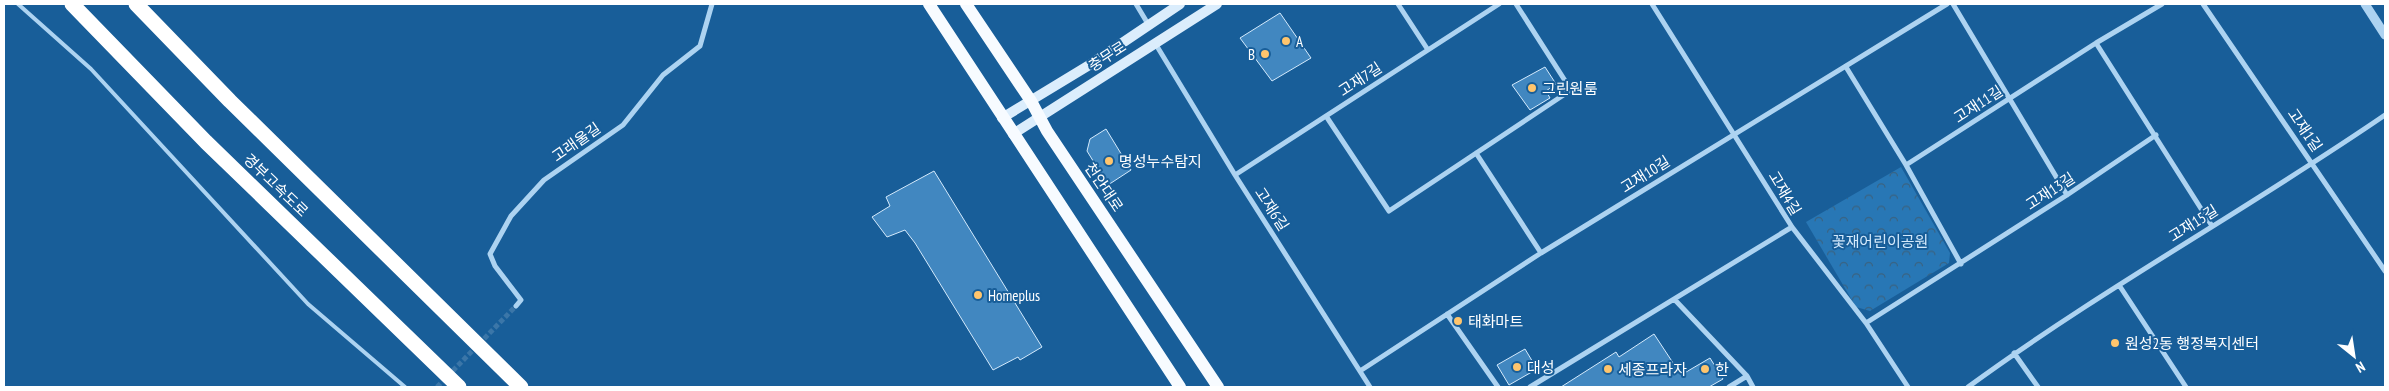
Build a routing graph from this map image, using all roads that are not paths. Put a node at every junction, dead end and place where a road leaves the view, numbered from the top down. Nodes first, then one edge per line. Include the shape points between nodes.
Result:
1 (18, 4) edge
2 (72, 4) edge
3 (136, 4) edge
4 (712, 4) edge
5 (929, 4) edge
6 (966, 4) edge
7 (1136, 4) edge
8 (1180, 4) edge
9 (1217, 4) edge
10 (1398, 4) edge
11 (1499, 4) edge
12 (1516, 4) edge
13 (1652, 4) edge
14 (1947, 4) edge
15 (1953, 4) edge
16 (2162, 4) edge
17 (2204, 4) edge
18 (2365, 4) edge
19 (1148, 24) junction
20 (2385, 35) edge
21 (1155, 43) junction
22 (2096, 43) junction
23 (1428, 50) junction
24 (1846, 67) junction
25 (2010, 99) junction
26 (1031, 101) junction
27 (2385, 115) edge
28 (1326, 116) junction
29 (1002, 118) junction
30 (1039, 118) junction
31 (1013, 134) junction
32 (1734, 134) junction
33 (2156, 135) junction
34 (1476, 153) junction
35 (2313, 164) junction
36 (1906, 165) junction
37 (1235, 175) junction
38 (2067, 195) junction
39 (2212, 226) junction
40 (1792, 227) junction
41 (1541, 254) junction
42 (1961, 264) junction
43 (2385, 271) edge
44 (2119, 285) junction
45 (1675, 300) junction
46 (516, 306) dead end
47 (1448, 314) junction
48 (1866, 323) junction
49 (2014, 353) junction
50 (1360, 371) junction
51 (1747, 376) junction
52 (405, 387) edge
53 (459, 387) edge
54 (521, 387) edge
55 (1180, 387) edge
56 (1218, 387) edge
57 (1370, 387) edge
58 (1498, 387) edge
59 (1530, 387) edge
60 (1729, 387) edge
61 (1753, 387) edge
62 (1908, 387) edge
63 (1968, 387) edge
64 (2038, 387) edge
65 (2186, 387) edge

1 - 52 lane via 91,69 308,304
2 - 53 highway, 경부고속도로 via 206,142
3 - 54 highway, 경부고속도로
4 - 46 street, 고래울길 via 700,46 663,75 623,125 544,180 512,216 490,254 495,266 521,300
5 - 29 main road
6 - 26 main road, 천안대로
7 - 19 street
8 - 19 main road, 충무로
9 - 21 main road, 충무로
10 - 23 street
11 - 23 street, 고재7길
12 - 34 street via 1571,90
13 - 32 street, 고재4길
14 - 24 street, 고재10길
15 - 25 street
16 - 22 street, 고재11길
17 - 35 street, 고재1길
18 - 20 street
19 - 26 main road, 충무로
21 - 30 main road, 충무로
21 - 37 street, 고재6길
22 - 25 street, 고재11길
22 - 33 street
23 - 28 street, 고재7길
24 - 32 street, 고재10길
24 - 36 street
25 - 36 street, 고재11길
25 - 38 street
26 - 29 main road, 충무로
26 - 30 main road, 천안대로
27 - 35 street, 고재15길
28 - 34 street via 1389,210
28 - 37 street, 고재7길
29 - 31 main road
30 - 31 main road, 충무로
30 - 56 main road, 천안대로
31 - 55 main road
32 - 40 street, 고재4길
32 - 41 street, 고재10길
33 - 38 street, 고재13길
33 - 39 street
34 - 41 street
35 - 39 street, 고재15길
35 - 43 street, 고재1길
36 - 42 street
37 - 50 street, 고재6길
38 - 42 street, 고재13길
39 - 44 street, 고재15길
40 - 45 street
40 - 48 street, 고재4길
41 - 47 street, 고재10길
42 - 48 street, 고재13길
44 - 49 street, 고재15길
44 - 65 street
45 - 51 street
45 - 59 street
47 - 50 street, 고재10길
47 - 58 street
48 - 62 street, 고재4길
49 - 63 street, 고재15길
49 - 64 street
50 - 57 street, 고재6길
51 - 60 street
51 - 61 street

